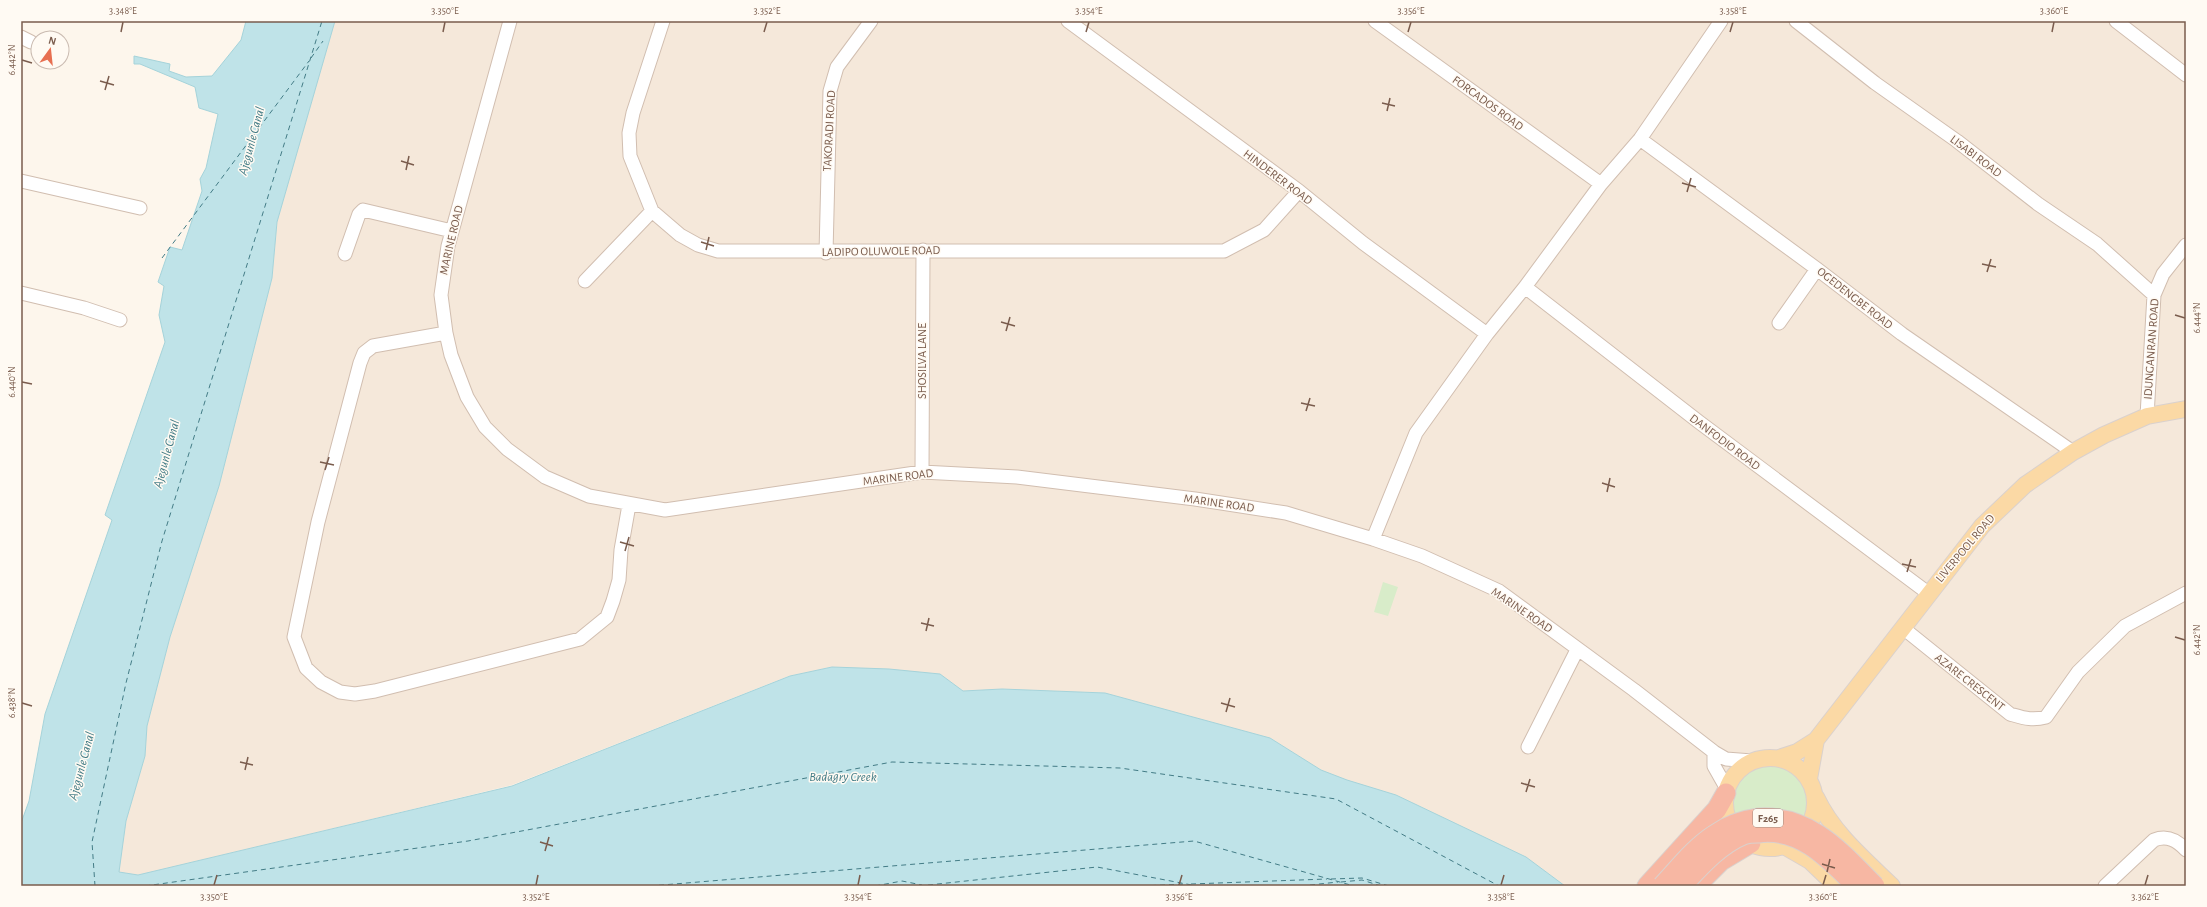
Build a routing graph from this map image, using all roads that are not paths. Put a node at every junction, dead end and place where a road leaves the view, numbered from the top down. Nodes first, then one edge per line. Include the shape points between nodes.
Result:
1 (510, 21) edge
2 (663, 21) edge
3 (871, 21) edge
4 (1068, 21) edge
5 (1375, 21) edge
6 (1796, 21) edge
7 (2116, 21) edge
8 (1714, 23) edge
9 (2186, 75) edge
10 (1640, 139) junction
11 (21, 181) edge
12 (1601, 184) junction
13 (1299, 191) junction
14 (140, 208) dead end
15 (652, 211) junction
16 (452, 231) junction
17 (2186, 245) edge
18 (923, 250) junction
19 (826, 253) junction
20 (345, 254) dead end
21 (1817, 269) junction
22 (585, 281) dead end
23 (1526, 287) junction
24 (21, 293) edge
25 (2154, 295) junction
26 (120, 320) dead end
27 (1780, 323) dead end
28 (446, 333) junction
29 (1487, 334) junction
30 (2186, 409) edge
31 (2147, 416) junction
32 (2073, 452) junction
33 (922, 472) junction
34 (630, 505) junction
35 (1373, 539) junction
36 (1928, 593) junction
37 (2186, 593) edge
38 (1903, 628) junction
39 (1577, 650) junction
40 (1816, 740) junction
41 (1528, 747) dead end
42 (1714, 752) junction
43 (1779, 758) junction
44 (1752, 761) junction
45 (1809, 779) junction
46 (1726, 791) junction
47 (1815, 796) junction
48 (1751, 843) junction
49 (1784, 846) junction
50 (2186, 850) edge
51 (1647, 886) edge
52 (1662, 886) edge
53 (1682, 886) edge
54 (1696, 886) edge
55 (1836, 886) edge
56 (1856, 886) edge
57 (1875, 886) edge
58 (1892, 886) edge
59 (2105, 886) edge

1 - 16 street, MARINE ROAD
2 - 15 street, LADIPO OLUWOLE ROAD via 629,133 630,156
3 - 19 street, TAKORADI ROAD via 837,67 830,91
4 - 13 street, HINDERER ROAD
5 - 12 street, FORCADOS ROAD
6 - 25 street, LISABI ROAD via 2038,204 2097,244
7 - 9 street
8 - 10 street
10 - 12 street
10 - 21 street, OGEDENGBE ROAD
11 - 14 street
12 - 23 street
13 - 18 street, LADIPO OLUWOLE ROAD via 1264,230 1224,250
13 - 29 street, HINDERER ROAD via 1363,243
15 - 19 street, LADIPO OLUWOLE ROAD via 680,235 718,252
15 - 22 street
16 - 20 street via 363,210 359,214
16 - 28 street, MARINE ROAD via 441,295
17 - 25 street, IDUNGANRAN ROAD via 2163,274
18 - 19 street, LADIPO OLUWOLE ROAD
18 - 33 street, SHOSILVA LANE
21 - 27 street
21 - 32 street, OGEDENGBE ROAD via 1902,334
23 - 29 street
23 - 36 street, DANFODIO ROAD via 1699,422
24 - 26 street via 84,308
25 - 31 street, IDUNGANRAN ROAD
28 - 34 street, MARINE ROAD via 457,375 467,397 485,427 506,450 545,477 566,487 589,496
28 - 34 street via 373,346 364,353 318,522 294,637 306,668 321,682 340,692 355,694 580,639 606,617 613,600 619,580 620,550
29 - 35 street via 1416,433
30 - 31 main road, LIVERPOOL ROAD
31 - 32 main road, LIVERPOOL ROAD
32 - 36 main road, LIVERPOOL ROAD via 2025,485 1982,526
33 - 34 street, MARINE ROAD via 665,510
33 - 35 street, MARINE ROAD via 1017,477 1194,499 1286,513
35 - 39 street, MARINE ROAD via 1422,556 1499,591
36 - 38 main road, LIVERPOOL ROAD
37 - 38 street, AZARE CRESCENT via 2125,626 2078,672 2046,716 2038,719 2027,720 2010,714
38 - 40 main road, LIVERPOOL ROAD
39 - 41 street
39 - 42 street, MARINE ROAD
40 - 43 main road, LIVERPOOL ROAD via 1797,752
40 - 45 main road, LIVERPOOL ROAD
42 - 44 street, MARINE ROAD via 1726,759
42 - 46 street via 1714,766
43 - 44 main road
43 - 45 main road via 1793,763
44 - 46 main road via 1738,771
45 - 47 main road
46 - 48 main road via 1728,818 1737,833
46 - 51 highway via 1717,809
47 - 49 main road via 1815,812 1809,827 1798,838
47 - 58 main road via 1825,817
48 - 49 main road via 1767,847
48 - 54 highway via 1721,861
49 - 55 main road via 1810,862
50 - 59 street via 2170,839 2162,837 2154,840
52 - 57 highway, F265, bridge via 1696,850 1724,828 1751,819 1774,818 1797,823 1819,833
53 - 56 highway, F265, bridge via 1722,848 1744,835 1771,831 1794,836 1810,845 1831,860

